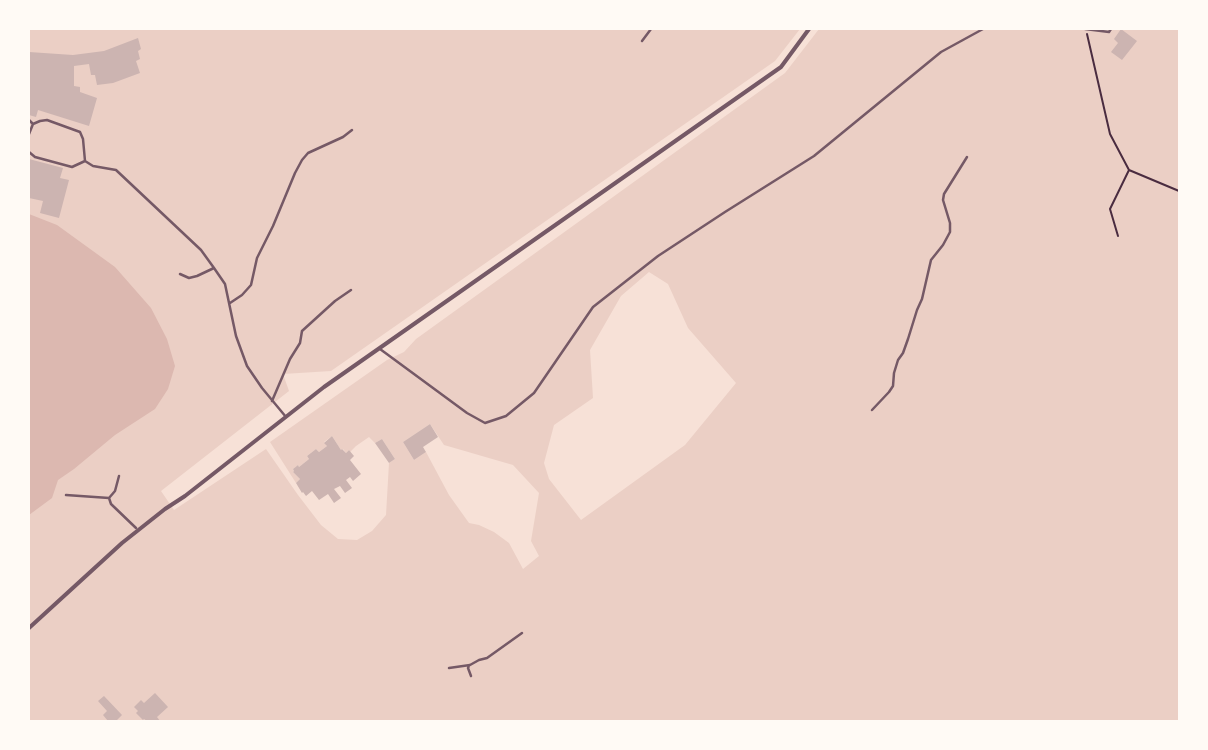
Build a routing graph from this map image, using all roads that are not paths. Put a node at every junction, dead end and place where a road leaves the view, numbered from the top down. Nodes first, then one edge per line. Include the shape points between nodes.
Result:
1 (652, 29) edge
2 (809, 29) edge
3 (983, 29) edge
4 (1086, 29) edge
5 (1111, 29) edge
6 (642, 41) dead end
7 (29, 120) edge
8 (33, 124) junction
9 (352, 130) dead end
10 (29, 134) edge
11 (29, 152) edge
12 (967, 157) dead end
13 (85, 161) junction
14 (214, 268) junction
15 (180, 274) dead end
16 (351, 290) dead end
17 (230, 303) junction
18 (379, 348) junction
19 (272, 401) junction
20 (872, 410) dead end
21 (286, 417) junction
22 (119, 476) dead end
23 (66, 496) dead end
24 (108, 498) junction
25 (136, 528) dead end
26 (29, 628) edge
27 (522, 633) dead end
28 (470, 665) junction
29 (450, 668) dead end
30 (471, 676) dead end

1 - 6 lane
2 - 18 street via 780,67
3 - 18 lane via 941,52 814,156 658,256 593,307 534,393 506,416 485,423 467,413
4 - 5 lane via 1109,32
7 - 8 lane
8 - 10 lane
8 - 13 lane via 47,120 80,132
9 - 17 lane via 343,137 308,153 302,160 256,258 251,285
11 - 13 lane via 34,157 72,167
12 - 20 lane via 944,194 950,232 931,260 922,299 896,366 893,386
13 - 14 lane via 93,166 116,170 201,250
14 - 15 lane via 188,278
14 - 17 lane via 225,284
16 - 19 lane via 302,331 300,343 290,359
17 - 19 lane via 236,336 247,366
18 - 21 street
19 - 21 lane
21 - 26 street via 122,543
22 - 24 lane via 115,491
23 - 24 lane
24 - 25 lane
27 - 28 lane via 487,658
28 - 29 lane
28 - 30 lane via 468,668

